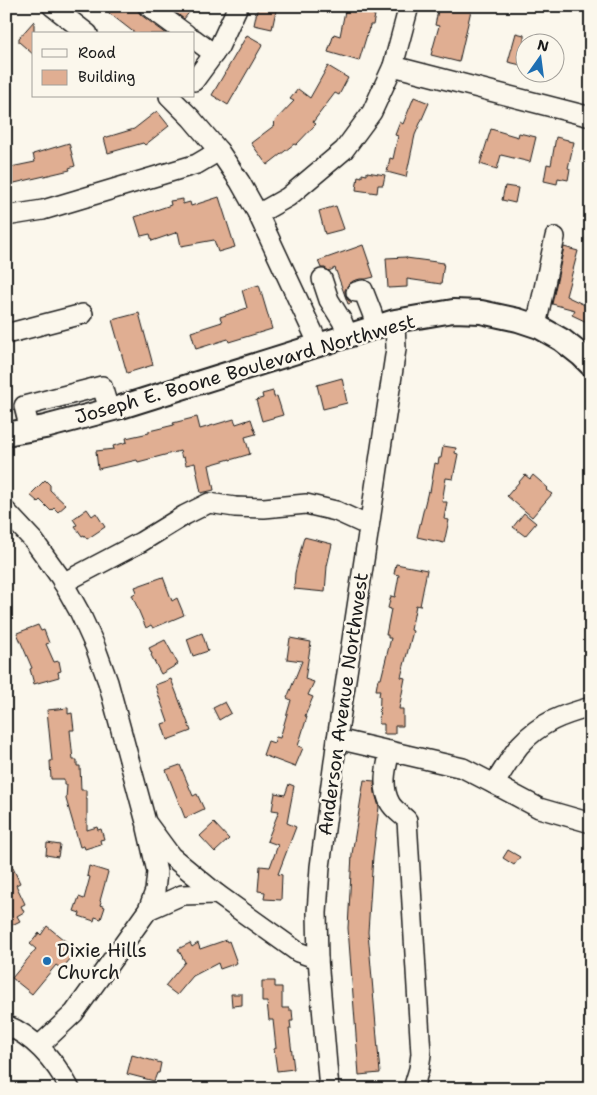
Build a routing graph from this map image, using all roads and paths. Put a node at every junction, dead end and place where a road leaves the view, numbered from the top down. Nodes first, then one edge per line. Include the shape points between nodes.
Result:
1 (52, 6) edge
2 (148, 6) edge
3 (238, 6) edge
4 (409, 6) edge
5 (85, 32) edge
6 (183, 32) edge
7 (195, 40) edge
8 (214, 54) junction
9 (393, 66) junction
10 (195, 80) edge
11 (176, 99) edge
12 (591, 117) edge
13 (219, 151) junction
14 (258, 214) junction
15 (6, 216) edge
16 (555, 237) dead end
17 (322, 279) dead end
18 (347, 301) junction
19 (83, 314) dead end
20 (304, 314) junction
21 (386, 324) junction
22 (536, 326) junction
23 (6, 334) edge
24 (348, 336) junction
25 (319, 345) junction
26 (591, 365) edge
27 (6, 434) edge
28 (6, 511) edge
29 (369, 526) junction
30 (63, 583) junction
31 (591, 707) edge
32 (337, 739) junction
33 (390, 751) junction
34 (494, 784) junction
35 (146, 822) junction
36 (591, 823) edge
37 (217, 894) junction
38 (148, 910) junction
39 (318, 959) junction
40 (6, 1025) edge
41 (39, 1046) junction
42 (70, 1089) edge
43 (329, 1089) edge
44 (413, 1089) edge

1 - 5 street
2 - 6 street
3 - 8 street
4 - 9 street
7 - 8 street
8 - 10 street
9 - 12 street
9 - 14 street via 372,112 344,150 288,197
11 - 13 street
13 - 14 street
13 - 15 street via 197,164 43,210
14 - 20 street
16 - 22 street
17 - 18 street
18 - 20 street
18 - 21 street, Anderson Avenue Northwest
18 - 24 street
19 - 23 street
20 - 25 street
21 - 22 main road, Joseph E. Boone Boulevard Northwest via 453,311 482,312
21 - 24 main road, Joseph E. Boone Boulevard Northwest
21 - 29 street, Anderson Avenue Northwest via 396,349
22 - 26 main road, Joseph E. Boone Boulevard Northwest via 562,340
24 - 25 main road, Joseph E. Boone Boulevard Northwest
25 - 27 main road, Joseph E. Boone Boulevard Northwest via 109,410
28 - 30 street via 34,541
29 - 30 street via 336,511 306,504 264,508 209,503
29 - 32 street, Anderson Avenue Northwest
30 - 35 street via 80,613 108,682
31 - 34 street via 562,715 543,725 520,745
32 - 33 street
32 - 39 street, Anderson Avenue Northwest via 320,867
33 - 34 street via 463,768
33 - 44 street via 386,789 390,804 407,820 421,1054
34 - 36 street via 539,808
35 - 37 street via 171,856
35 - 38 street via 157,872
37 - 38 street via 182,895
37 - 39 street via 298,952
38 - 41 street via 74,1014
39 - 43 street, Anderson Avenue Northwest
40 - 41 street
41 - 42 street

